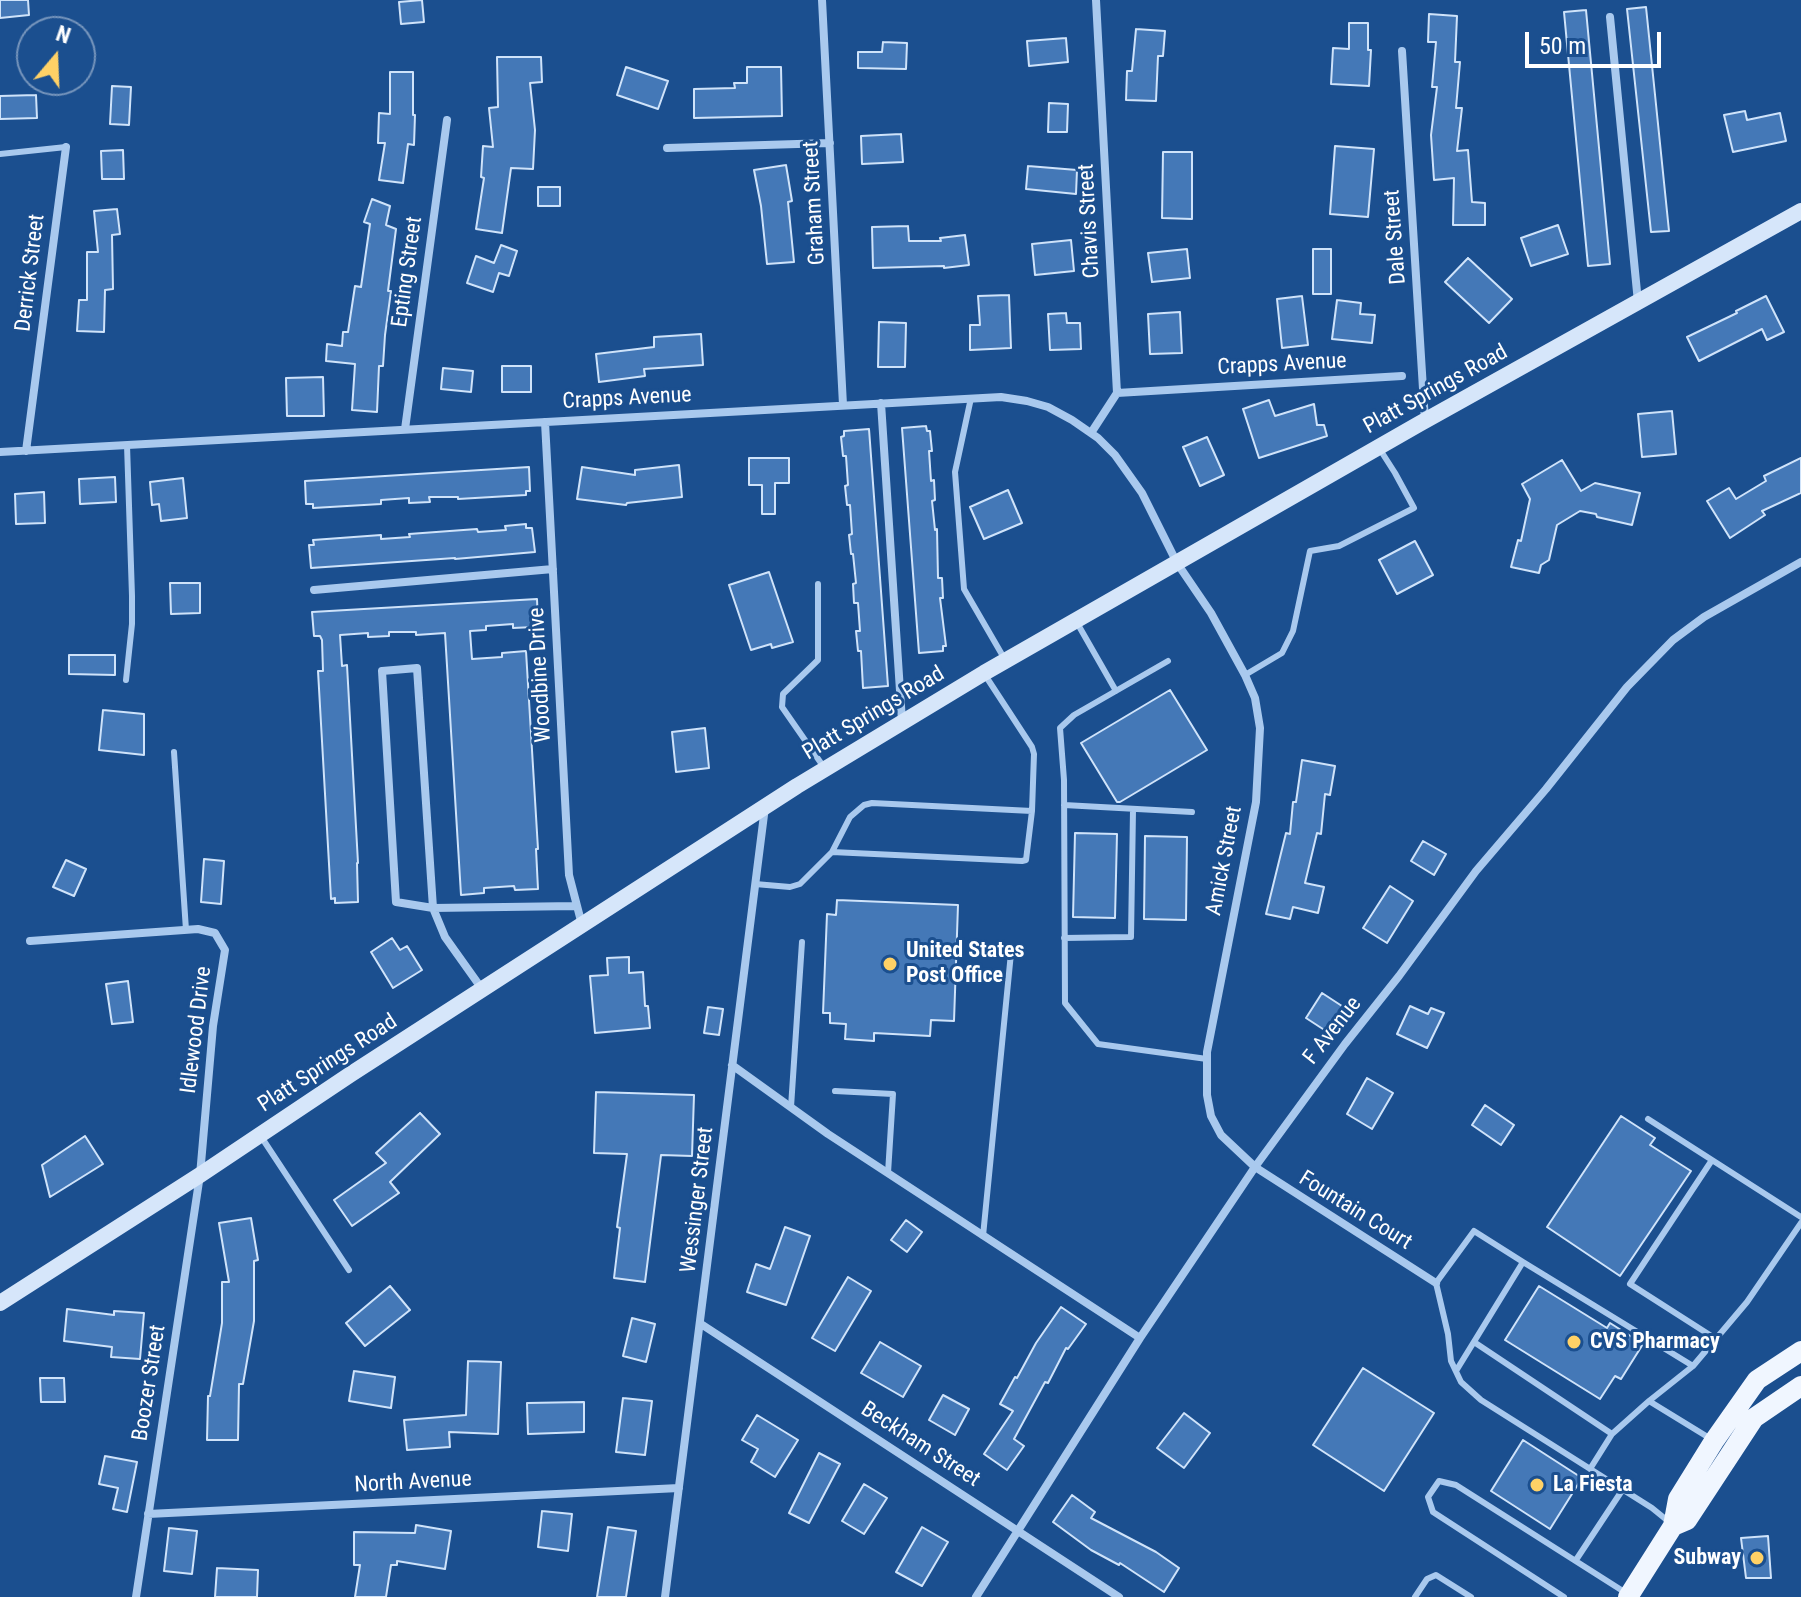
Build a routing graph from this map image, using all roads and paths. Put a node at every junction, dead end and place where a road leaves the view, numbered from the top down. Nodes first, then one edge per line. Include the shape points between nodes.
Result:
1 (822, 0) edge
2 (1096, 0) edge
3 (1610, 17) dead end
4 (1402, 51) dead end
5 (447, 120) dead end
6 (830, 143) junction
7 (66, 147) joint
8 (667, 148) dead end
9 (0, 154) edge
10 (1801, 211) edge
11 (1638, 303) junction
12 (1402, 376) dead end
13 (1117, 393) junction
14 (971, 398) junction
15 (881, 403) junction
16 (843, 405) junction
17 (1425, 421) junction
18 (545, 422) junction
19 (405, 429) junction
20 (1091, 433) junction
21 (127, 445) junction
22 (1379, 447) junction
23 (26, 451) junction
24 (0, 452) edge
25 (1801, 562) edge
26 (1177, 563) junction
27 (553, 569) junction
28 (818, 584) dead end
29 (314, 590) dead end
30 (1076, 621) junction
31 (1005, 661) junction
32 (1168, 661) dead end
33 (984, 673) junction
34 (1245, 675) junction
35 (126, 680) dead end
36 (1116, 691) junction
37 (902, 722) junction
38 (174, 752) dead end
39 (825, 769) junction
40 (1064, 805) junction
41 (765, 807) junction
42 (1133, 810) junction
43 (1032, 811) junction
44 (1192, 812) dead end
45 (832, 852) junction
46 (755, 884) junction
47 (576, 906) junction
48 (433, 908) junction
49 (582, 925) junction
50 (186, 930) junction
51 (1064, 938) junction
52 (30, 941) dead end
53 (802, 942) dead end
54 (1011, 953) dead end
55 (482, 989) junction
56 (1207, 1059) junction
57 (732, 1065) junction
58 (835, 1091) dead end
59 (791, 1107) junction
60 (1648, 1119) dead end
61 (260, 1135) junction
62 (1712, 1160) junction
63 (1255, 1167) junction
64 (888, 1173) junction
65 (200, 1175) junction
66 (1801, 1220) edge
67 (983, 1236) junction
68 (1523, 1262) junction
69 (349, 1270) dead end
70 (1436, 1283) junction
71 (0, 1303) edge
72 (701, 1324) junction
73 (1140, 1338) junction
74 (1716, 1339) junction
75 (1474, 1342) junction
76 (1801, 1351) edge
77 (1693, 1366) junction
78 (1456, 1371) junction
79 (1796, 1392) edge
80 (1649, 1401) junction
81 (1612, 1434) junction
82 (1714, 1441) junction
83 (1590, 1469) junction
84 (679, 1488) junction
85 (1623, 1489) junction
86 (148, 1514) junction
87 (1673, 1526) junction
88 (1019, 1531) junction
89 (1576, 1560) junction
90 (1629, 1596) edge
91 (136, 1597) edge
92 (665, 1597) edge
93 (976, 1597) edge
94 (1119, 1597) edge
95 (1415, 1597) edge
96 (1471, 1597) edge
97 (1564, 1597) edge

1 - 6 street, Graham Street
2 - 13 street, Chavis Street
3 - 11 street
4 - 17 street, Dale Street
5 - 19 street, Epting Street
6 - 8 street
6 - 16 street, Graham Street
7 - 9 lane
7 - 23 street, Derrick Street
10 - 11 main road, Platt Springs Road
11 - 17 main road, Platt Springs Road
12 - 13 street, Crapps Avenue
13 - 20 street
14 - 15 street, Crapps Avenue
14 - 20 street, Crapps Avenue via 1001,397 1048,407
14 - 31 lane via 955,472 964,589
15 - 16 street, Crapps Avenue
15 - 37 street
16 - 18 street, Crapps Avenue
17 - 22 main road, Platt Springs Road
18 - 19 street, Crapps Avenue
18 - 27 street, Woodbine Drive
19 - 21 street, Crapps Avenue
20 - 26 street, Crapps Avenue via 1115,455 1142,493
21 - 23 street, Crapps Avenue
21 - 35 lane via 132,624
22 - 26 main road, Platt Springs Road
22 - 34 lane via 1414,508 1339,546 1310,551 1288,642 1282,653
23 - 24 street, Crapps Avenue
25 - 63 street, F Avenue via 1704,617 1627,687 1476,871
26 - 30 main road, Platt Springs Road
26 - 34 street, Amick Street
27 - 29 street
27 - 47 street, Woodbine Drive via 569,875
28 - 39 lane via 818,660 783,694 782,707
30 - 31 main road, Platt Springs Road
30 - 36 lane
31 - 33 main road, Platt Springs Road
32 - 36 lane
33 - 37 main road, Platt Springs Road
33 - 43 lane via 1032,747
34 - 56 street, Amick Street via 1260,728 1256,802
36 - 40 lane via 1060,728
37 - 39 main road, Platt Springs Road
38 - 50 lane
39 - 41 main road, Platt Springs Road
40 - 42 lane
40 - 51 lane
41 - 46 street, Wessinger Street
41 - 49 main road, Platt Springs Road
42 - 44 lane
42 - 51 lane via 1131,937
43 - 45 lane via 872,803 850,817
43 - 45 lane via 1027,857 1022,861
45 - 46 lane via 800,884
46 - 57 street, Wessinger Street
47 - 48 street
47 - 49 street, Woodbine Drive
48 - 48 street via 396,902 382,671 417,668
48 - 55 street via 445,937
49 - 55 main road, Platt Springs Road
50 - 52 street, Idlewood Drive
50 - 65 street, Idlewood Drive via 215,933 225,950
51 - 56 lane via 1065,1003 1098,1044
53 - 59 lane
54 - 67 lane
55 - 61 main road, Platt Springs Road
56 - 63 street, Amick Street via 1211,1116 1221,1135
57 - 59 street
57 - 72 street, Wessinger Street
58 - 64 lane via 893,1094
59 - 64 street
60 - 62 lane
61 - 65 main road, Platt Springs Road
61 - 69 lane
62 - 66 lane
62 - 74 lane via 1630,1284
63 - 70 street, Fountain Court
63 - 73 street, F Avenue
64 - 67 street
65 - 71 main road, Platt Springs Road
65 - 86 street, Boozer Street
66 - 74 lane
67 - 73 street
68 - 70 lane via 1474,1231
68 - 75 lane
68 - 77 lane
70 - 78 lane
72 - 84 street, Wessinger Street
72 - 88 street, Beckham Street
73 - 88 street, F Avenue
74 - 77 lane
75 - 78 lane
75 - 81 lane
76 - 82 main road via 1757,1380
77 - 80 lane
78 - 83 lane via 1481,1400
79 - 87 main road via 1754,1418 1687,1520
80 - 81 lane
80 - 82 lane
81 - 83 lane
82 - 87 main road via 1678,1499
83 - 85 lane
84 - 86 street, North Avenue
84 - 92 street, Wessinger Street
85 - 87 lane
85 - 89 lane
86 - 91 street, Boozer Street
87 - 90 main road
88 - 93 street, F Avenue
88 - 94 street, Beckham Street
89 - 90 lane
89 - 97 lane via 1456,1485 1439,1481 1428,1497 1433,1512
95 - 96 lane via 1436,1575

